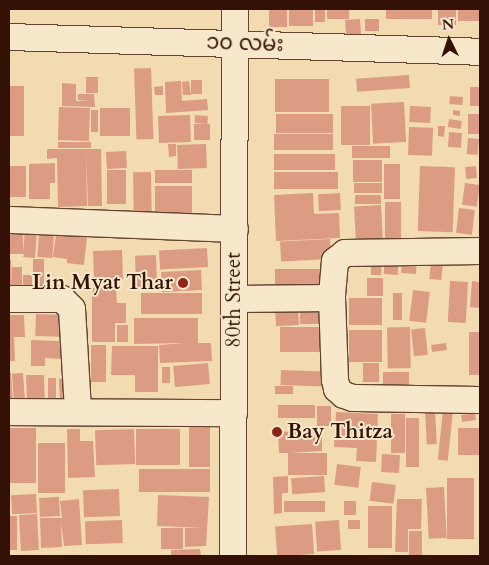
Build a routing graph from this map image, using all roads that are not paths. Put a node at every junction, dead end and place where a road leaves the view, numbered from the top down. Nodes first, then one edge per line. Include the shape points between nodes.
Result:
1 (235, 9) edge
2 (9, 37) edge
3 (235, 44) junction
4 (480, 52) edge
5 (9, 220) edge
6 (235, 229) junction
7 (480, 251) edge
8 (332, 298) junction
9 (9, 299) edge
10 (234, 299) junction
11 (480, 400) edge
12 (78, 411) junction
13 (9, 412) edge
14 (234, 413) junction
15 (233, 556) edge

1 - 3 street, 80th Street
2 - 3 street, ၁၀ လမ်း
3 - 4 street, ၁၀ လမ်း
3 - 6 street, 80th Street
5 - 6 street
6 - 10 street, 80th Street
7 - 8 street via 345,253 335,261
8 - 10 street
8 - 11 street via 334,380 344,395 353,398
9 - 12 street via 62,300 72,309
10 - 14 street, 80th Street
12 - 13 street
12 - 14 street
14 - 15 street, 80th Street

